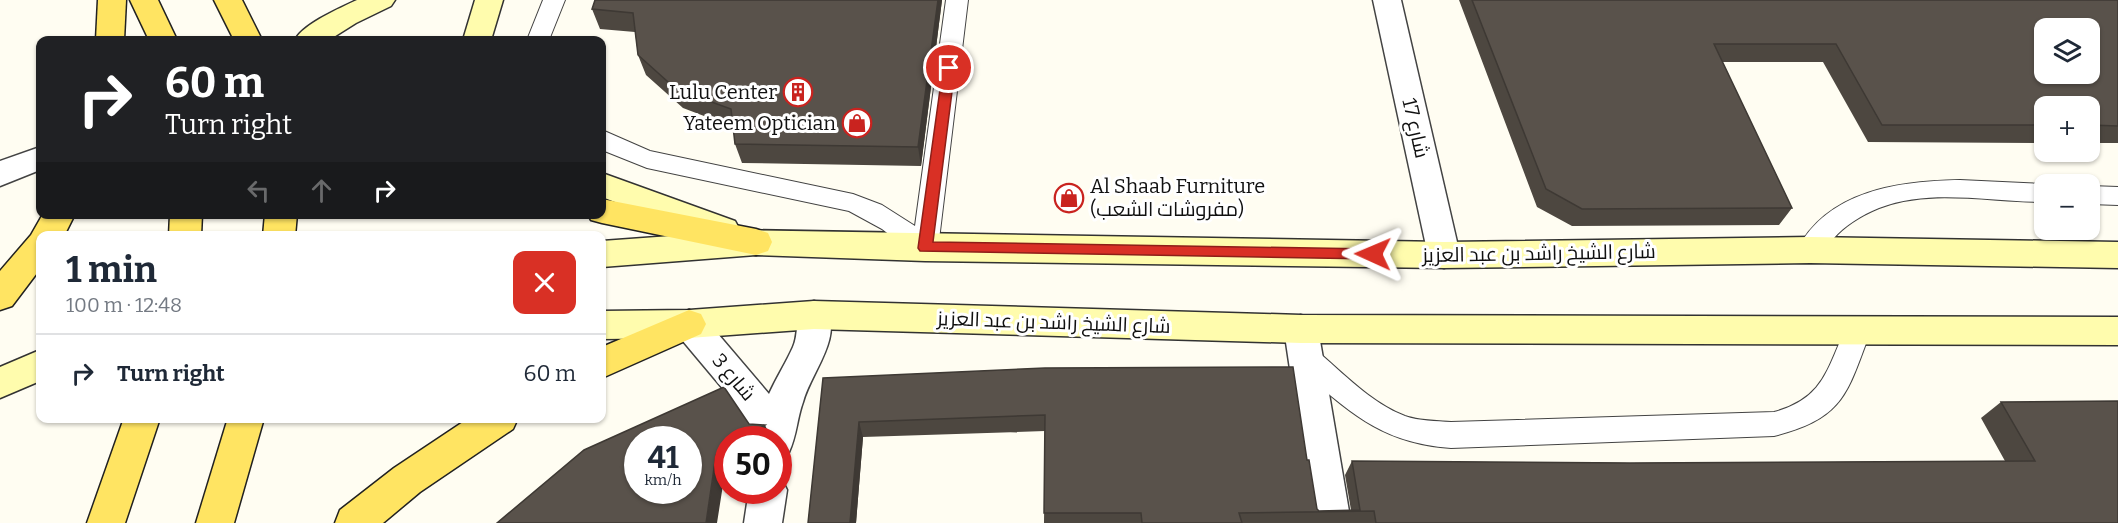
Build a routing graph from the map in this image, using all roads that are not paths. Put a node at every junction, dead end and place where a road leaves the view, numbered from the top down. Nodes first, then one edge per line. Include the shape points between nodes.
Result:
1 (112, 0) edge
2 (144, 0) edge
3 (228, 0) edge
4 (381, 0) edge
5 (489, 0) edge
6 (554, 0) edge
7 (957, 0) edge
8 (1387, 0) edge
9 (110, 36) edge
10 (161, 36) edge
11 (246, 36) edge
12 (315, 36) edge
13 (478, 36) edge
14 (540, 36) edge
15 (606, 141) edge
16 (36, 160) edge
17 (0, 174) edge
18 (606, 186) edge
19 (2034, 194) edge
20 (2100, 195) edge
21 (2118, 196) edge
22 (606, 212) edge
23 (756, 242) junction
24 (925, 248) junction
25 (36, 249) edge
26 (1810, 250) junction
27 (606, 254) edge
28 (1444, 255) junction
29 (2118, 255) edge
30 (0, 296) edge
31 (814, 315) junction
32 (689, 324) junction
33 (606, 325) edge
34 (1858, 330) junction
35 (2118, 331) edge
36 (1303, 343) junction
37 (606, 361) edge
38 (36, 367) edge
39 (0, 383) edge
40 (140, 423) edge
41 (244, 423) edge
42 (492, 423) edge
43 (770, 426) edge
44 (779, 426) edge
45 (766, 504) edge
46 (106, 523) edge
47 (214, 523) edge
48 (354, 523) edge
49 (763, 523) edge
50 (1332, 523) edge

1 - 9 main road
2 - 10 main road
3 - 11 main road
4 - 12 main road via 346,15
5 - 13 main road
6 - 14 lane
7 - 24 lane
8 - 28 street, شارع 17
15 - 24 lane via 647,159 853,203 904,229
16 - 17 street
18 - 23 main road
19 - 26 lane via 1937,190 1908,191 1874,199 1829,227
20 - 21 lane
22 - 23 main road
23 - 24 main road, شارع الشيخ راشد بن عبد العزيز
23 - 27 main road, شارع الشيخ راشد بن عبد العزيز
24 - 28 main road, شارع الشيخ راشد بن عبد العزيز
25 - 30 main road
26 - 28 main road, شارع الشيخ راشد بن عبد العزيز
26 - 29 main road, شارع الشيخ راشد بن عبد العزيز
31 - 32 main road, شارع الشيخ راشد بن عبد العزيز
31 - 36 main road, شارع الشيخ راشد بن عبد العزيز
31 - 44 street, شارع 3 via 811,348 795,375
32 - 33 main road, شارع الشيخ راشد بن عبد العزيز
32 - 37 main road
32 - 43 street, شارع 3 via 737,379
34 - 35 main road, شارع الشيخ راشد بن عبد العزيز
34 - 36 main road, شارع الشيخ راشد بن عبد العزيز
34 - 36 lane via 1831,393 1809,414 1793,421 1450,435 1422,433 1376,414
36 - 50 street
38 - 39 main road
40 - 46 main road
41 - 47 main road
42 - 48 main road via 407,480
45 - 49 street

